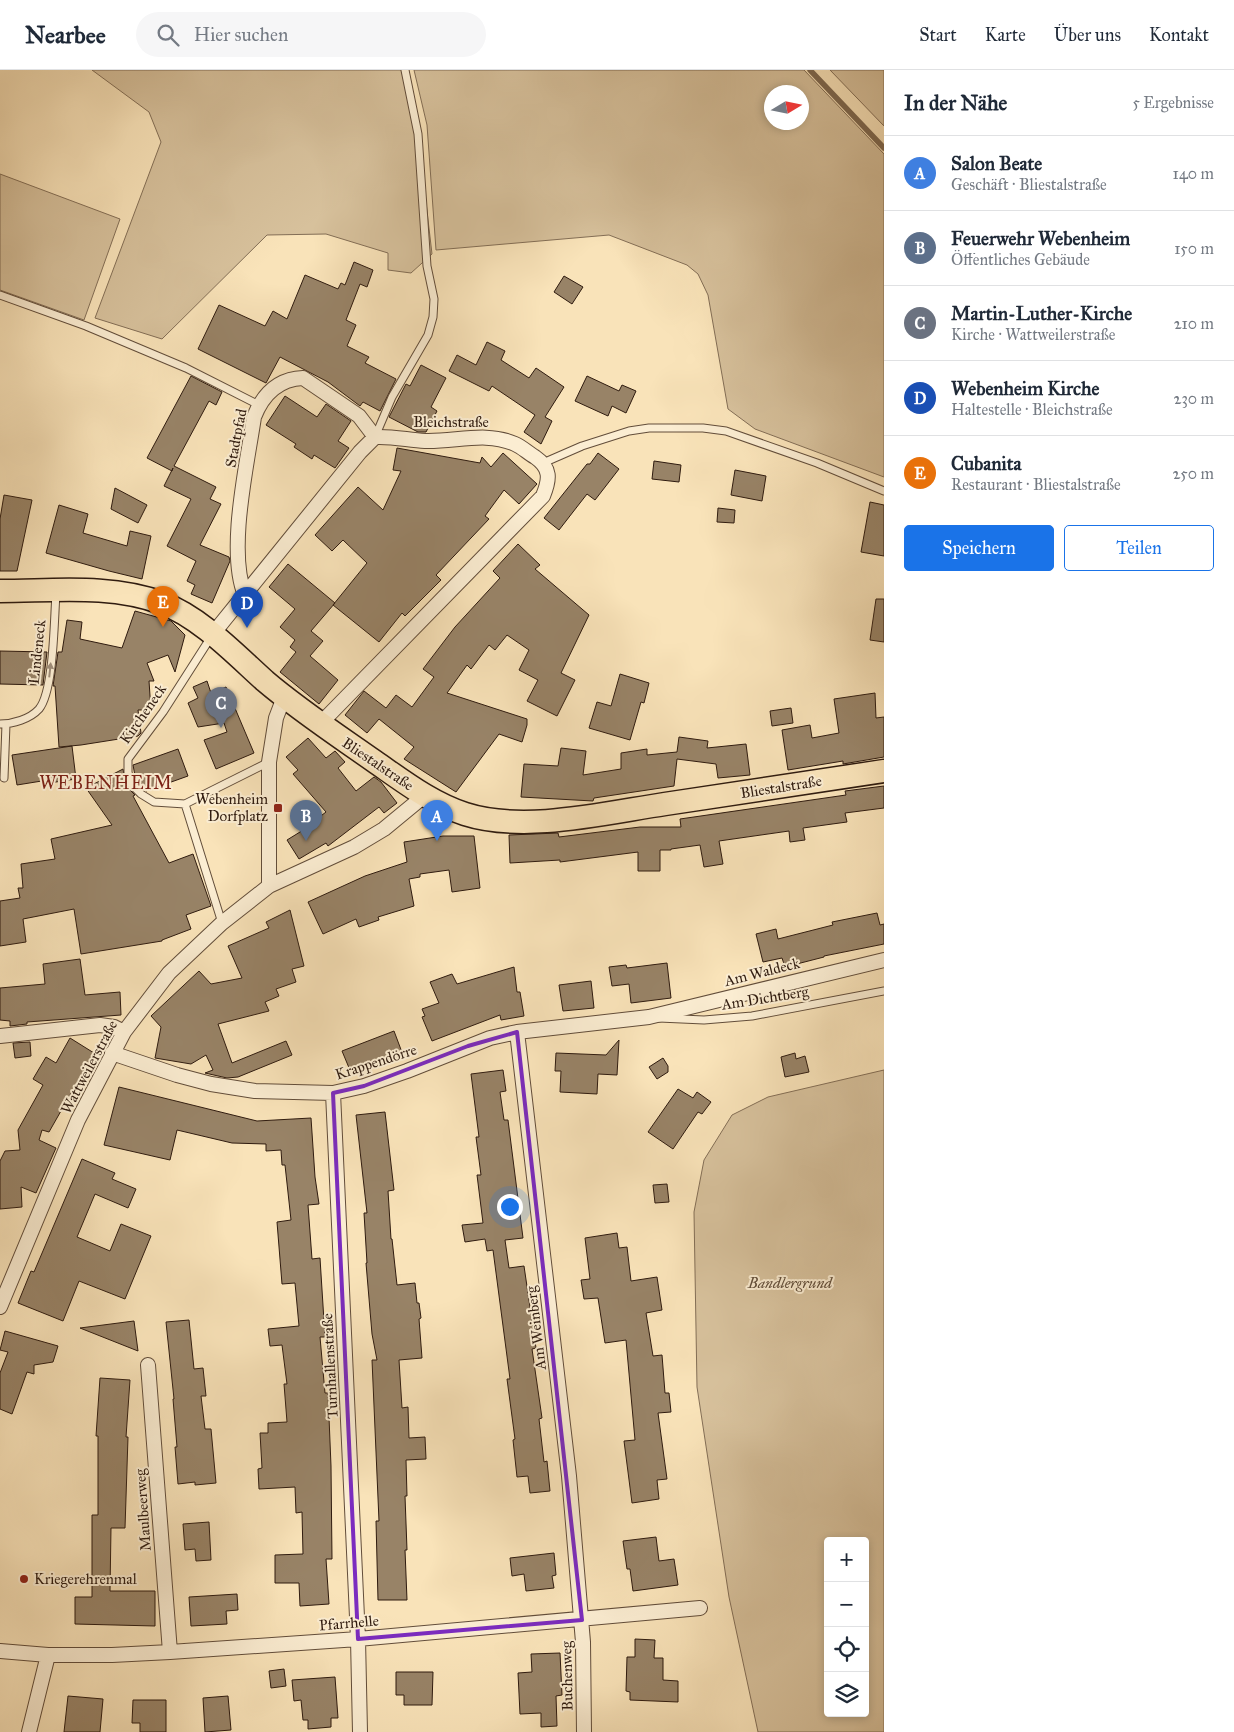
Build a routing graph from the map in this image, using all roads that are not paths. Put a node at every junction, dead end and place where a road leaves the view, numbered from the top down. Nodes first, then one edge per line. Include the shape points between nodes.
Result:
1 (405, 70) edge
2 (0, 295) edge
3 (259, 405) junction
4 (375, 437) junction
5 (543, 463) junction
6 (884, 491) edge
7 (0, 591) edge
8 (56, 591) junction
9 (245, 595) junction
10 (212, 635) junction
11 (284, 697) junction
12 (3, 724) edge
13 (320, 724) junction
14 (269, 762) junction
15 (884, 771) edge
16 (4, 778) dead end
17 (424, 796) junction
18 (185, 804) junction
19 (269, 886) junction
20 (222, 922) junction
21 (884, 960) edge
22 (884, 992) edge
23 (649, 1016) junction
24 (124, 1032) junction
25 (517, 1032) junction
26 (0, 1036) edge
27 (112, 1053) junction
28 (334, 1093) junction
29 (0, 1307) edge
30 (148, 1365) dead end
31 (700, 1608) dead end
32 (582, 1620) junction
33 (358, 1639) junction
34 (0, 1651) edge
35 (170, 1652) junction
36 (48, 1654) junction
37 (29, 1732) edge
38 (360, 1732) edge
39 (584, 1732) edge

1 - 4 lane via 418,134 427,266 434,300 428,335 392,397
2 - 3 lane via 179,365
3 - 4 street, Stadtpfad via 271,390 283,382 303,378 359,416
3 - 9 street, Stadtpfad via 254,417 240,513 238,570
4 - 5 street, Bleichstraße via 423,441 498,438 517,445
4 - 9 street
5 - 6 lane via 629,431 703,428 726,431 817,462
5 - 13 street via 548,471 548,484 543,496
7 - 8 main road, Bliestalstraße
8 - 10 main road, Bliestalstraße via 118,592 156,601 188,616
12 -> 8 lane, Lindeneck via 26,718 39,709 46,695
9 - 10 street
10 - 11 main road, Bliestalstraße
10 - 18 lane, Kircheneck via 163,712 128,759 131,784 140,794 154,802
11 - 13 main road, Bliestalstraße
11 - 14 street via 276,718
12 - 16 lane, Lindeneck
13 - 17 main road, Bliestalstraße
14 - 18 lane
14 - 19 street
15 - 17 main road, Bliestalstraße via 538,822 466,814
17 - 19 street, Wattweilerstraße via 384,829 354,847
18 - 20 lane
19 - 20 street, Wattweilerstraße
20 - 24 street, Wattweilerstraße via 169,973
21 - 23 street, Am Waldeck
22 - 23 lane, Am Dichtberg via 752,1016 668,1020
23 - 25 street, Krappendörre
24 - 26 street via 100,1025
24 - 27 street, Wattweilerstraße
25 - 28 street, Krappendörre via 490,1038 407,1071
25 - 32 street, Am Weinberg via 569,1476
27 - 28 street, Krappendörre via 211,1084 255,1091
27 - 29 street, Wattweilerstraße via 78,1120
28 - 33 street, Turnhallenstraße
30 - 35 street, Maulbeerweg
31 - 32 street, Pfarrhelle
32 - 33 street, Pfarrhelle
32 - 39 street, Buchenweg
33 - 35 street, Pfarrhelle
33 - 38 street, Turnhallenstraße
34 - 36 street, Pfarrhelle
35 - 36 street, Pfarrhelle
36 - 37 street

